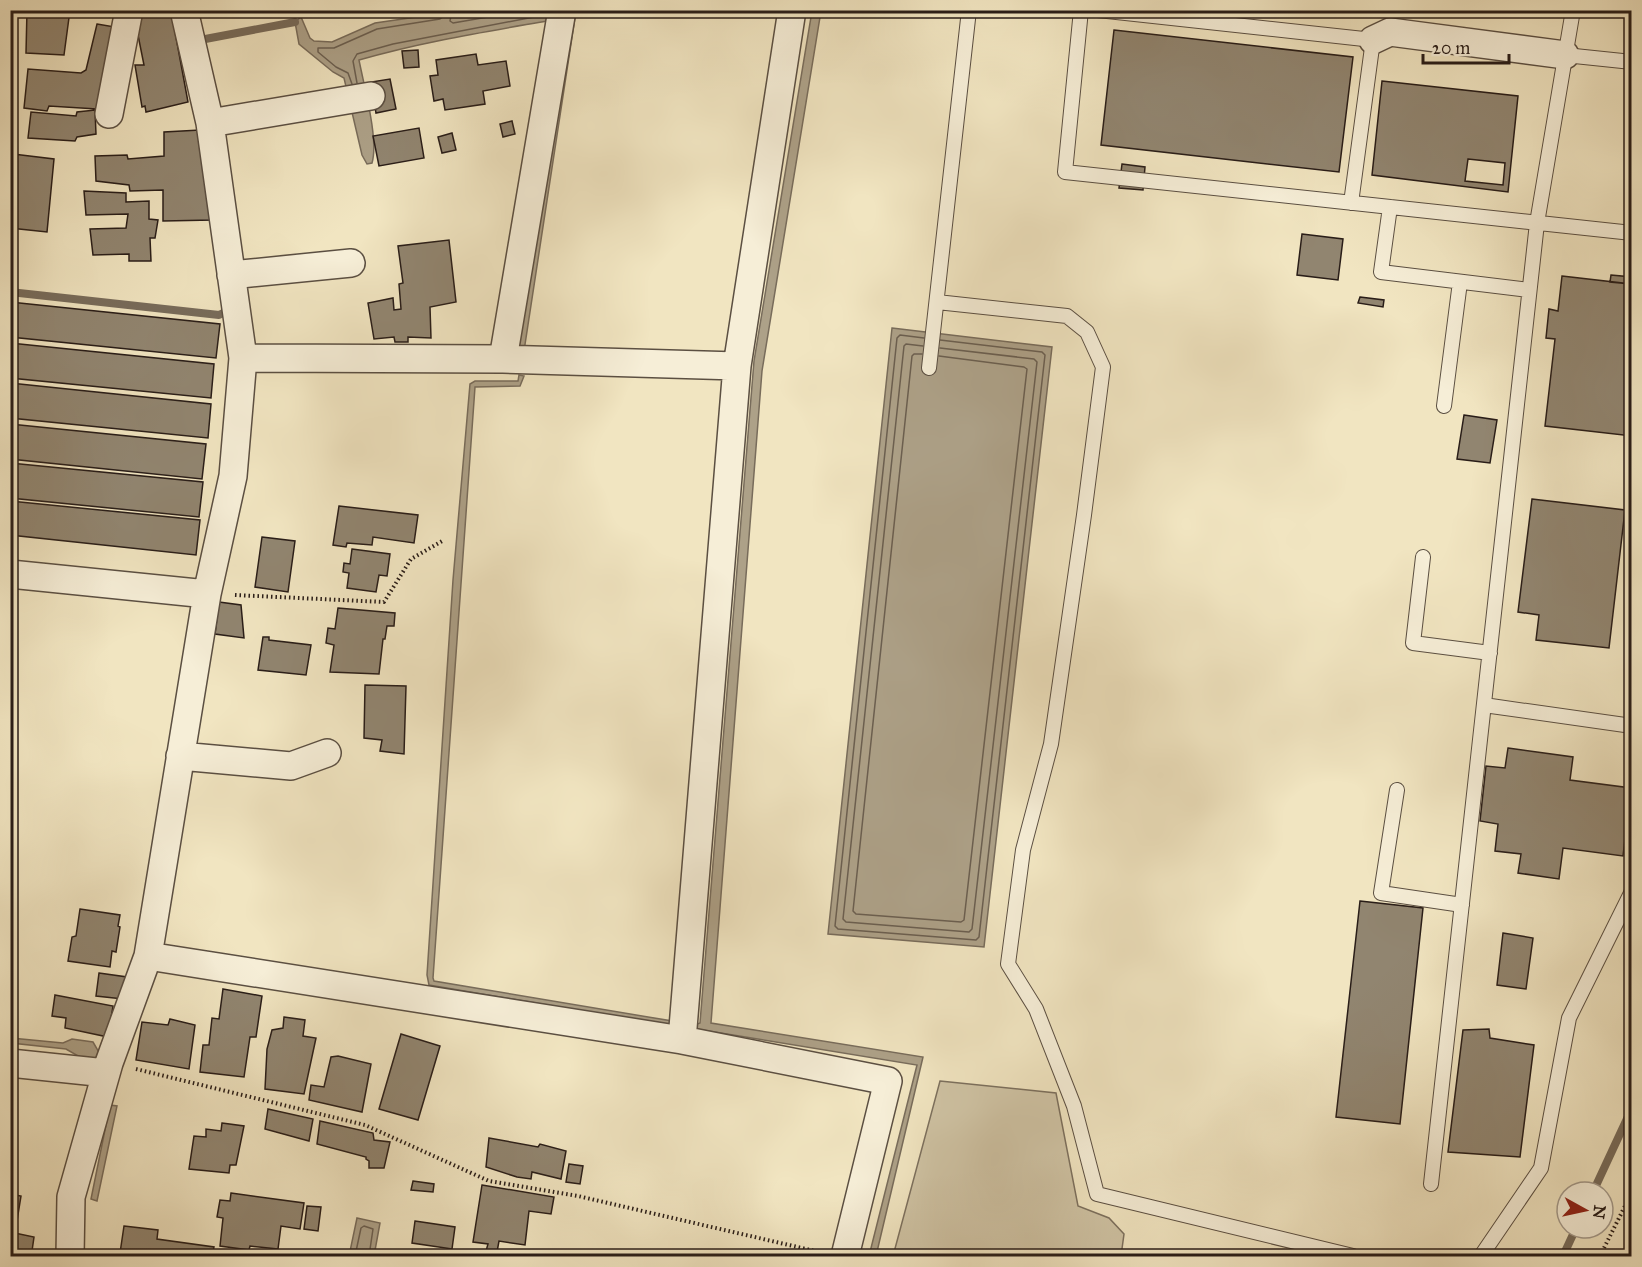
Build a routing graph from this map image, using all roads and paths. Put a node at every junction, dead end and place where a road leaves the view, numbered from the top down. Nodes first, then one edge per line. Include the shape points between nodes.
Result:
1 (129, 10) edge
2 (184, 10) edge
3 (562, 10) edge
4 (792, 10) edge
5 (969, 10) edge
6 (1081, 10) edge
7 (1098, 10) edge
8 (1573, 10) edge
9 (1373, 40) junction
10 (1565, 55) junction
11 (1632, 62) edge
12 (371, 96) dead end
13 (109, 114) dead end
14 (210, 123) junction
15 (1351, 203) junction
16 (1390, 207) junction
17 (1537, 223) junction
18 (1632, 233) edge
19 (351, 263) dead end
20 (231, 275) junction
21 (1460, 282) junction
22 (1529, 290) junction
23 (937, 302) junction
24 (243, 358) junction
25 (503, 359) junction
26 (736, 366) junction
27 (929, 369) dead end
28 (1444, 406) dead end
29 (444, 540) dead end
30 (1423, 557) dead end
31 (10, 574) edge
32 (207, 594) junction
33 (1490, 653) junction
34 (1484, 705) junction
35 (1632, 726) edge
36 (327, 753) dead end
37 (180, 756) junction
38 (1396, 790) dead end
39 (1632, 891) edge
40 (1462, 905) junction
41 (148, 956) junction
42 (682, 1040) junction
43 (10, 1063) edge
44 (107, 1068) junction
45 (1431, 1185) dead end
46 (1632, 1192) edge
47 (836, 1255) edge
48 (70, 1257) edge
49 (1353, 1257) edge
50 (1481, 1257) edge
51 (1599, 1257) edge

1 - 13 street
2 - 14 street
3 - 25 street
4 - 26 street
5 - 23 lane
6 - 15 lane via 1065,172
7 - 9 lane
8 - 10 lane
9 - 10 street via 1390,32
9 - 15 lane
10 - 11 lane
10 - 17 lane
12 - 14 street
14 - 20 street
15 - 16 lane
16 - 17 lane
16 - 21 lane via 1381,272
17 - 18 lane
17 - 22 lane
19 - 20 street
20 - 24 street
21 - 22 lane
21 - 28 lane
22 - 33 lane
23 - 27 lane
23 - 49 lane via 1067,316 1087,332 1103,367 1050,744 1023,850 1008,964 1036,1009 1074,1106 1097,1194
24 - 25 street
24 - 32 street via 233,476
25 - 26 street
26 - 42 street
29 - 32 path via 411,559 384,603
30 - 33 lane via 1413,643
31 - 32 street
32 - 37 street
33 - 34 lane
34 - 35 lane
34 - 40 lane
36 - 37 street via 291,766
37 - 41 street
38 - 40 lane via 1381,893
39 - 50 lane via 1569,1018 1541,1168
40 - 45 lane
41 - 42 street
41 - 44 street
42 - 47 street via 888,1081
43 - 44 street
44 - 47 path via 365,1125 489,1181 578,1196
44 - 48 street via 71,1197
46 - 51 path

